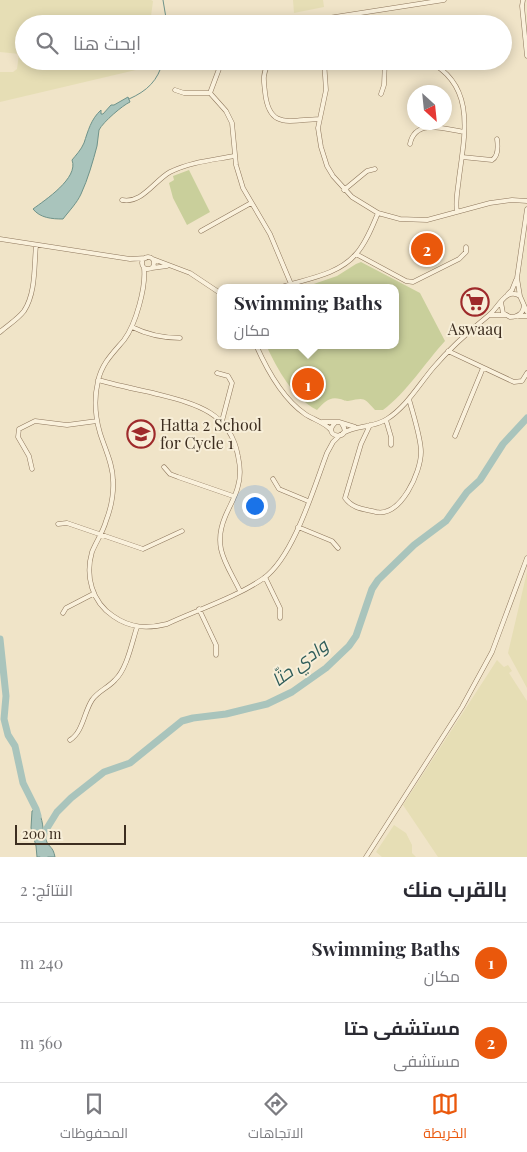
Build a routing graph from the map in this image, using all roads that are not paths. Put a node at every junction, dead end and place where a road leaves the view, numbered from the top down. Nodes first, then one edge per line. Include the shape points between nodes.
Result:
1 (444, 0) edge
2 (519, 0) edge
3 (523, 0) edge
4 (522, 6) junction
5 (359, 15) edge
6 (527, 56) edge
7 (219, 70) edge
8 (265, 70) edge
9 (325, 70) edge
10 (385, 70) edge
11 (442, 70) edge
12 (175, 90) dead end
13 (210, 94) junction
14 (381, 94) dead end
15 (319, 119) junction
16 (464, 132) junction
17 (498, 139) dead end
18 (410, 144) dead end
19 (234, 156) junction
20 (462, 157) junction
21 (375, 169) dead end
22 (344, 190) junction
23 (122, 200) dead end
24 (527, 201) edge
25 (251, 203) junction
26 (527, 209) edge
27 (457, 212) junction
28 (378, 213) junction
29 (201, 230) dead end
30 (525, 238) edge
31 (0, 239) edge
32 (36, 245) junction
33 (466, 247) dead end
34 (356, 254) junction
35 (146, 258) junction
36 (130, 259) junction
37 (153, 259) junction
38 (169, 266) junction
39 (143, 267) junction
40 (152, 269) junction
41 (517, 278) junction
42 (144, 281) junction
43 (290, 284) joint
44 (217, 291) edge
45 (507, 295) junction
46 (520, 296) junction
47 (501, 302) junction
48 (524, 306) junction
49 (527, 312) edge
50 (488, 316) junction
51 (506, 316) junction
52 (519, 316) junction
53 (527, 316) edge
54 (132, 327) junction
55 (0, 332) edge
56 (180, 338) dead end
57 (258, 349) edge
58 (448, 352) junction
59 (483, 368) junction
60 (217, 373) dead end
61 (527, 373) edge
62 (98, 380) junction
63 (409, 399) junction
64 (386, 420) junction
65 (97, 421) junction
66 (222, 421) junction
67 (320, 422) junction
68 (335, 423) junction
69 (342, 423) junction
70 (370, 425) junction
71 (358, 427) junction
72 (332, 431) junction
73 (342, 434) junction
74 (455, 436) dead end
75 (333, 442) junction
76 (391, 445) dead end
77 (164, 468) dead end
78 (32, 469) dead end
79 (273, 479) dead end
80 (233, 496) junction
81 (308, 501) junction
82 (58, 524) dead end
83 (298, 527) junction
84 (182, 531) dead end
85 (100, 535) junction
86 (338, 548) dead end
87 (527, 558) edge
88 (265, 577) junction
89 (240, 591) junction
90 (93, 594) junction
91 (199, 609) junction
92 (63, 613) dead end
93 (280, 618) dead end
94 (137, 627) junction
95 (216, 655) dead end
96 (70, 740) dead end
97 (366, 857) edge

1 - 5 street
2 - 4 street
3 - 4 street
4 - 6 street
7 - 13 street
8 - 15 street via 266,104 272,116 282,121
9 - 15 street via 326,90
10 - 14 street
11 - 16 street via 461,96
12 - 13 street
13 - 19 street via 232,123
15 - 22 street via 320,147 333,176
16 - 18 street via 422,127 414,133
16 - 20 street
17 - 20 street via 494,160
19 - 23 street via 177,169 142,196 129,202
19 - 25 street
20 - 27 street
21 - 22 street via 367,171
22 - 28 street
24 - 27 street via 502,201
25 - 29 street
25 - 43 street via 270,234
26 - 30 street
27 - 28 street via 427,220 400,219
28 - 34 street
30 - 41 street
31 - 32 street
32 - 36 street
32 - 55 street via 29,301 19,316
33 - 34 street via 466,252 459,259 413,282
34 - 43 street via 335,270
35 - 36 street
35 - 37 street
35 - 39 street
36 - 39 street
37 - 38 street
37 - 40 street
38 - 40 street
38 - 44 street via 190,273
39 - 40 street
39 - 42 street
40 - 42 street
41 - 45 street
41 - 46 street
42 - 54 street
45 - 46 street
45 - 47 street
46 - 48 street
47 - 50 street
47 - 51 street
48 - 49 street
48 - 52 street
50 - 51 street
50 - 58 street via 468,330
51 - 52 street
52 - 53 street
54 - 56 street via 143,333
54 - 62 street via 104,364
57 - 67 street via 281,389 304,414
58 - 59 street
58 - 63 street
59 - 61 street via 517,382 524,380
59 - 74 street
60 - 66 street via 228,376 232,383
62 - 65 street
62 - 66 street via 199,405
63 - 64 street
63 - 70 street via 421,451 419,467 400,504 380,513 350,505 345,498
64 - 70 street
64 - 76 street
65 - 78 street via 67,426 36,421 19,429 18,437
65 - 85 street via 113,478 111,505
66 - 80 street via 237,447 240,466 238,486
67 - 68 street
67 - 72 street
68 - 69 street
68 - 72 street
69 - 71 street
69 - 73 street
70 - 71 street
71 - 73 street
72 - 73 street via 336,435
72 - 75 street
73 - 75 street
75 - 81 street
77 - 80 street via 170,474
79 - 81 street via 279,489
80 - 89 street via 220,529 219,544
81 - 83 street
82 - 85 street via 68,523
83 - 86 street via 332,542
83 - 88 street via 287,550
84 - 85 street via 143,549
85 - 90 street via 90,563
87 - 97 street via 492,652 462,707
88 - 89 street
88 - 93 street via 280,610
89 - 91 street
90 - 92 street via 66,608
90 - 94 street via 108,613
91 - 94 street via 156,627
91 - 95 street via 216,645
94 - 96 street via 117,679 92,700

